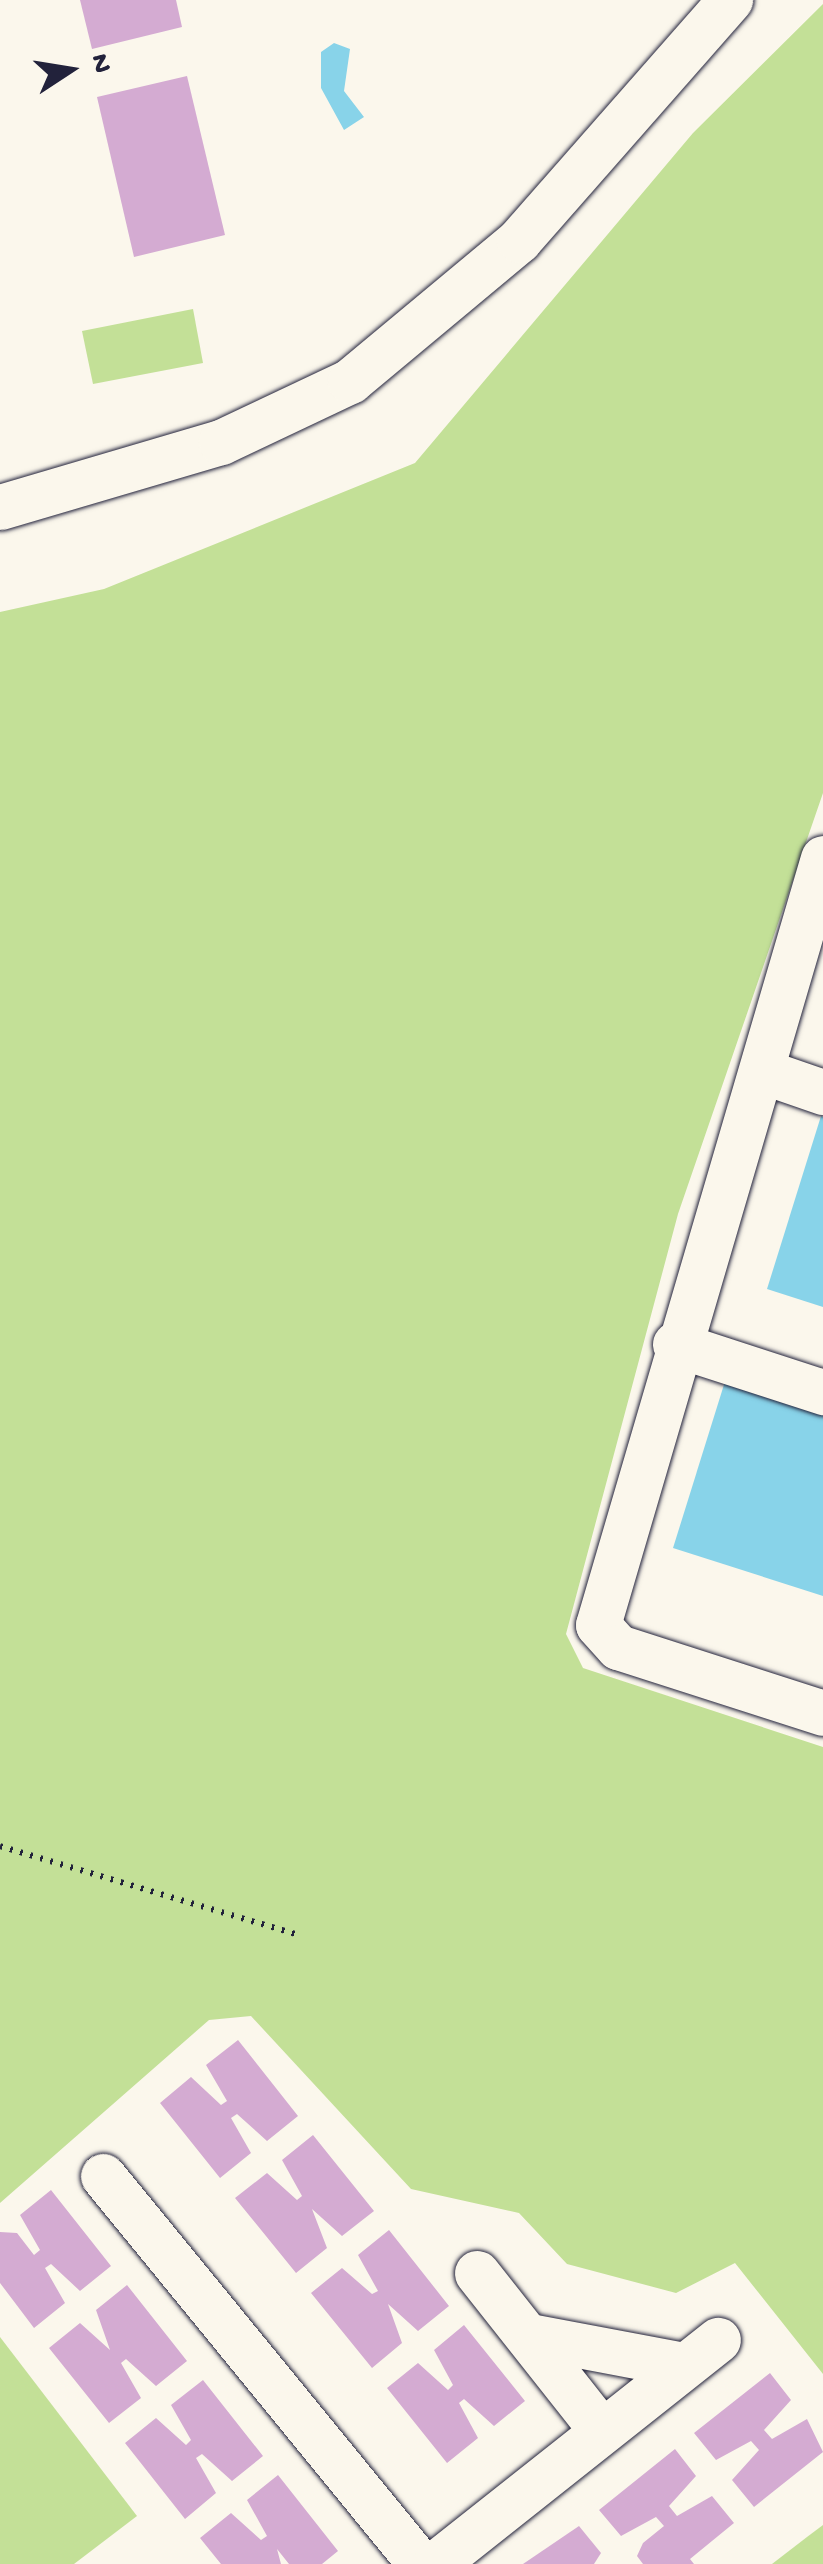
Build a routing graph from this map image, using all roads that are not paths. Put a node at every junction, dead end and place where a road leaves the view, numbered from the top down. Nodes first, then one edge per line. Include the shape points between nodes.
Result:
1 (730, 0) edge
2 (0, 508) edge
3 (823, 858) edge
4 (762, 1071) junction
5 (823, 1092) edge
6 (675, 1344) junction
7 (823, 1392) edge
8 (823, 1713) edge
9 (103, 2176) dead end
10 (477, 2273) dead end
11 (530, 2336) junction
12 (600, 2429) junction
13 (420, 2564) edge
14 (434, 2564) edge

1 - 2 street via 519,240 350,381 221,442
3 - 4 street
4 - 5 street
4 - 6 street
6 - 7 street
6 - 8 street via 600,1612 601,1635
9 - 13 street
10 - 11 street
11 - 12 street
11 - 12 street via 701,2353
12 - 14 street

